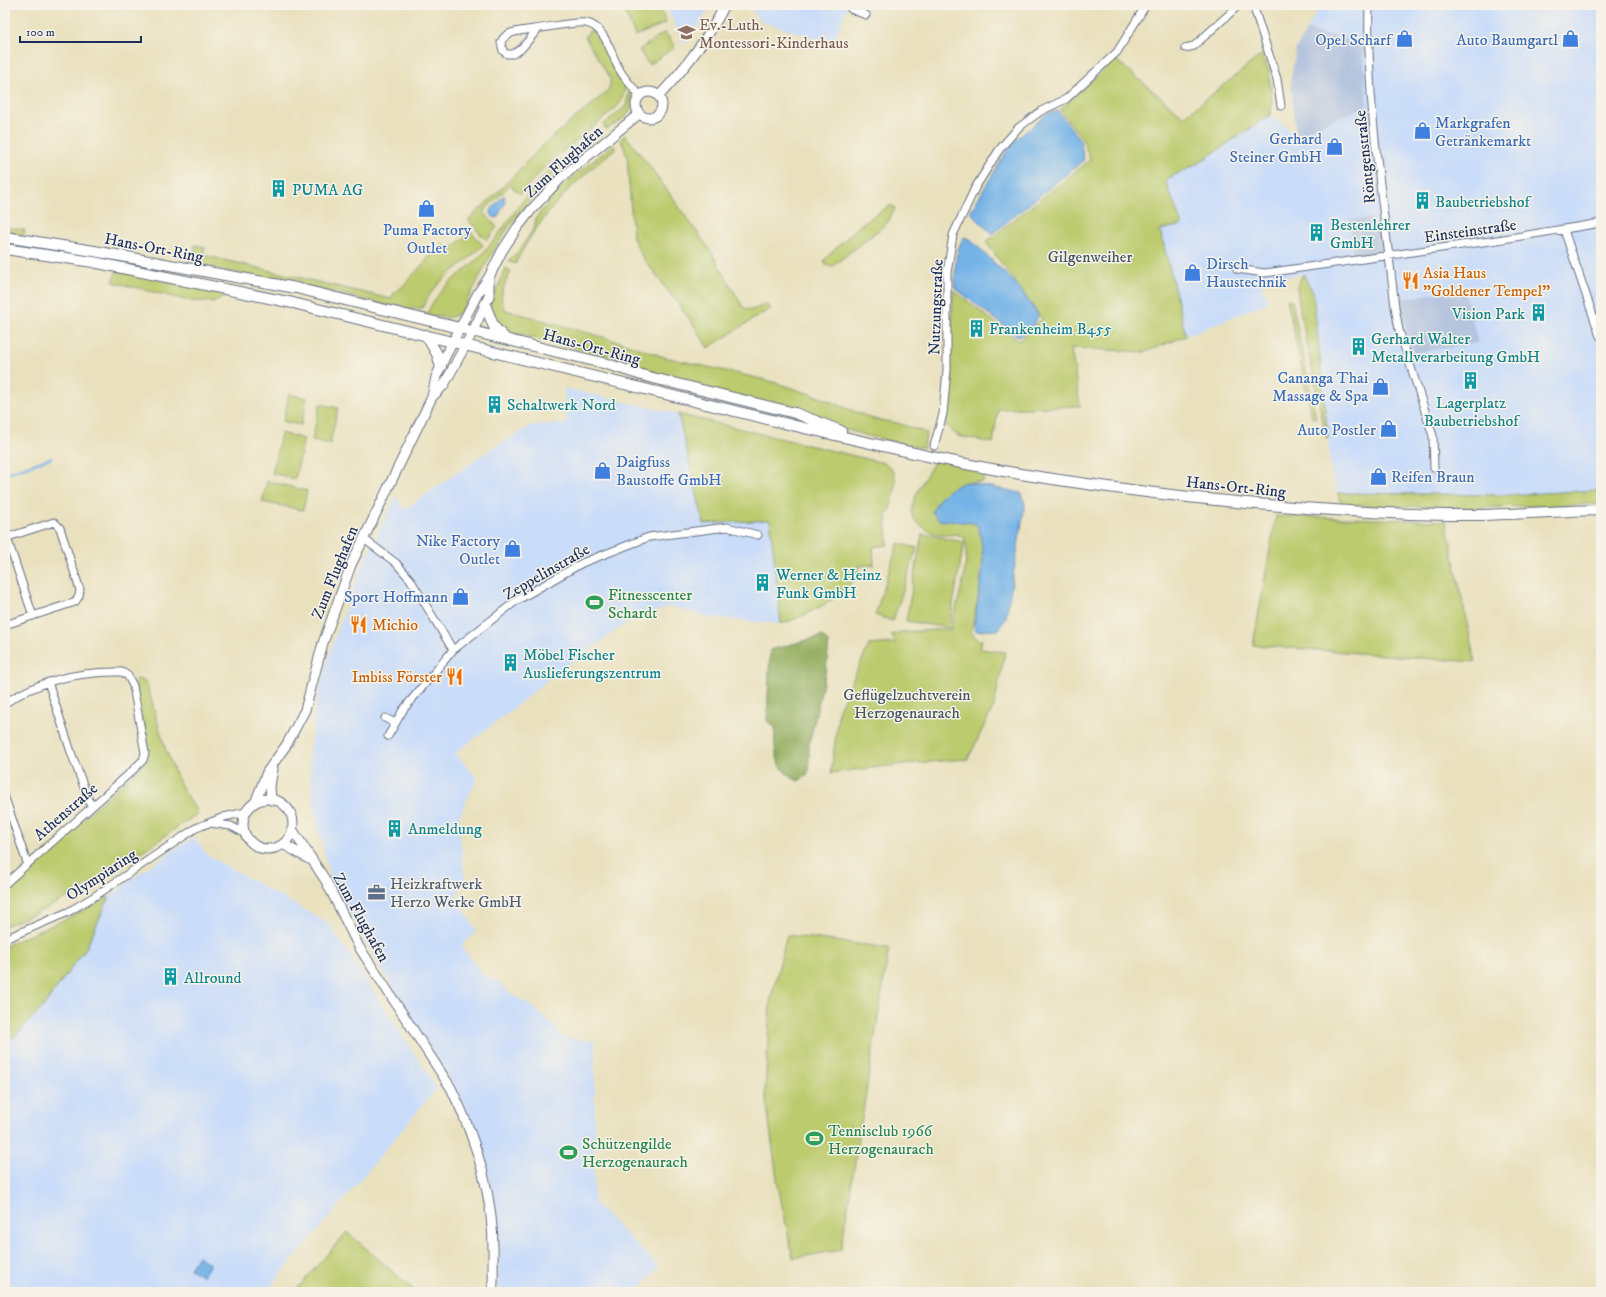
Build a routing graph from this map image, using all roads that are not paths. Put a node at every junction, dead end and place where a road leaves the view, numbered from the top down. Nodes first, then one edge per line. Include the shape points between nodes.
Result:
1 (725, 5) edge
2 (853, 5) edge
3 (1146, 5) edge
4 (1239, 5) edge
5 (1253, 5) edge
6 (1369, 5) edge
7 (866, 15) dead end
8 (538, 29) junction
9 (1185, 48) dead end
10 (640, 95) junction
11 (659, 96) junction
12 (1281, 106) dead end
13 (640, 114) junction
14 (1601, 223) edge
15 (1564, 230) junction
16 (5, 238) edge
17 (5, 249) edge
18 (1389, 256) junction
19 (1237, 269) dead end
20 (489, 277) junction
21 (485, 305) junction
22 (460, 328) junction
23 (473, 331) junction
24 (426, 335) junction
25 (1600, 336) dead end
26 (507, 339) junction
27 (453, 341) junction
28 (466, 344) junction
29 (441, 367) junction
30 (432, 397) junction
31 (872, 444) junction
32 (934, 446) dead end
33 (1434, 468) dead end
34 (1601, 510) edge
35 (758, 535) dead end
36 (6, 538) edge
37 (364, 539) junction
38 (33, 616) junction
39 (5, 625) edge
40 (453, 650) junction
41 (48, 682) junction
42 (5, 703) edge
43 (385, 718) dead end
44 (396, 723) junction
45 (388, 736) dead end
46 (275, 762) junction
47 (5, 798) edge
48 (271, 800) junction
49 (255, 803) junction
50 (91, 806) junction
51 (246, 812) junction
52 (208, 823) junction
53 (292, 829) junction
54 (244, 832) junction
55 (283, 844) junction
56 (313, 862) junction
57 (28, 863) junction
58 (5, 884) edge
59 (5, 939) edge
60 (492, 1292) edge

1 - 11 street via 696,53
2 - 7 street via 851,9
3 - 32 street, Nutzungstraße via 1118,52 1066,99 1041,111 1018,128 999,150 975,188 953,235 947,273 947,377 943,414
4 - 9 street via 1194,46
5 - 12 street via 1277,79
6 - 18 street, Röntgenstraße via 1370,70 1375,134
8 - 8 street via 507,35 501,42 503,51 507,54 518,51
8 - 10 street via 583,23 596,27 619,68
10 - 11 street via 648,92
10 - 13 street via 636,107
11 - 13 street via 663,104 658,115 646,118
13 - 20 street, Zum Flughafen via 562,177 532,209 502,251
14 - 15 street, Einsteinstraße
15 - 18 street, Einsteinstraße
15 - 25 street
16 - 22 main road, Hans-Ort-Ring via 94,251 298,288
17 - 24 main road, Hans-Ort-Ring via 93,262 295,303
18 - 19 street, Einsteinstraße via 1265,273
18 - 33 street, Röntgenstraße via 1394,307 1433,436
20 - 21 street, Zum Flughafen via 489,296
20 - 22 street, Zum Flughafen
21 - 23 street, Zum Flughafen
21 - 26 main road via 494,327
22 - 23 main road, Hans-Ort-Ring
22 - 27 street, Zum Flughafen
23 - 26 main road, Hans-Ort-Ring
23 - 28 street, Zum Flughafen
24 - 27 main road, Hans-Ort-Ring
24 - 29 main road
26 - 31 main road, Hans-Ort-Ring via 795,413
27 - 28 main road, Hans-Ort-Ring
27 - 29 street, Zum Flughafen
28 - 30 street, Zum Flughafen via 444,385
28 - 31 main road, Hans-Ort-Ring
29 - 30 street, Zum Flughafen
30 - 37 street, Zum Flughafen
31 - 34 main road, Hans-Ort-Ring via 1026,475 1167,494 1334,510 1449,515
35 - 40 street, Zeppelinstraße via 727,528 649,537 582,563 516,601
36 - 38 street
36 - 38 street via 54,522 60,528 80,590 79,596 75,602
37 - 40 street via 396,563 410,579
37 - 46 street, Zum Flughafen via 346,577 330,622 305,710
38 - 39 street
40 - 44 street, Zeppelinstraße via 403,710
41 - 42 street
41 - 50 street
41 - 50 street, Athenstraße via 76,674 122,672 128,676 133,686 145,753 143,760
43 - 44 street
44 - 45 street, Zeppelinstraße
46 - 48 street, Zum Flughafen via 270,780
46 - 49 street, Zum Flughafen
47 - 57 street
48 - 49 street
48 - 53 street via 281,804 290,813
49 - 51 street
50 - 57 street, Athenstraße
51 - 52 street, Olympiaring
51 - 54 street
52 - 54 street via 231,826
52 - 59 street, Olympiaring via 184,835 68,912
53 - 55 street
53 - 56 street, Zum Flughafen
54 - 55 street via 259,848 272,849
55 - 56 street, Zum Flughafen
56 - 60 street, Zum Flughafen via 334,896 356,941 451,1088 463,1113 485,1176 494,1237
57 - 58 street, Athenstraße

